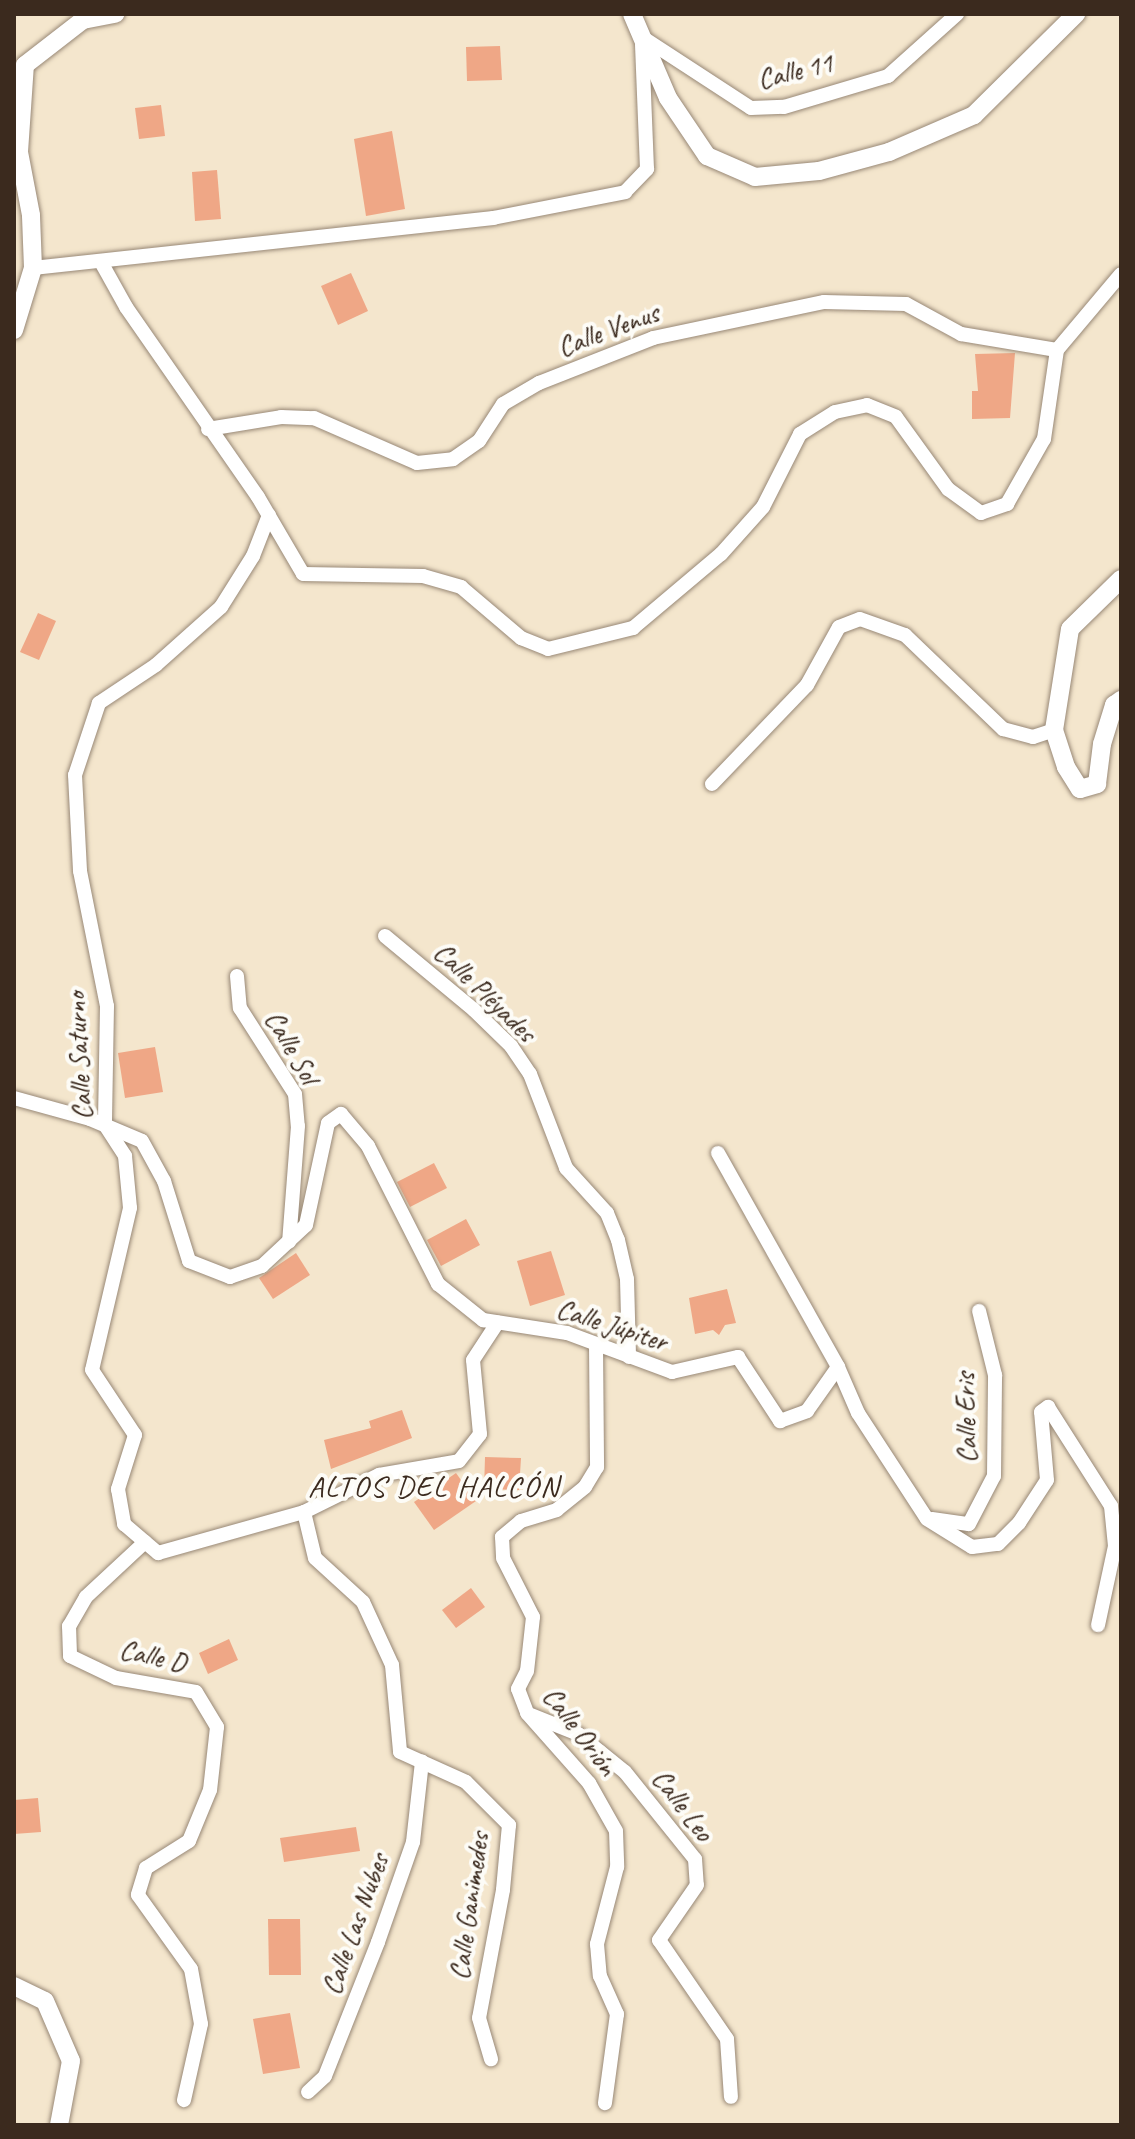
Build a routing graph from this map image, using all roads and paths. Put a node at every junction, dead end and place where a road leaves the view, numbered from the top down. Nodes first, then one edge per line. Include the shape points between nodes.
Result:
1 (115, 14) edge
2 (632, 14) edge
3 (957, 14) edge
4 (1076, 14) edge
5 (642, 37) junction
6 (101, 262) junction
7 (33, 268) junction
8 (1121, 274) edge
9 (14, 330) edge
10 (1057, 350) junction
11 (208, 429) junction
12 (269, 515) junction
13 (1121, 579) edge
14 (1121, 700) edge
15 (1054, 730) junction
16 (712, 784) dead end
17 (385, 936) dead end
18 (237, 976) dead end
19 (14, 1098) edge
20 (105, 1125) junction
21 (718, 1153) dead end
22 (289, 1242) junction
23 (979, 1311) dead end
24 (498, 1322) junction
25 (596, 1345) junction
26 (629, 1357) junction
27 (838, 1367) junction
28 (304, 1512) junction
29 (927, 1519) junction
30 (145, 1542) junction
31 (1098, 1625) dead end
32 (527, 1713) junction
33 (422, 1762) junction
34 (14, 1986) edge
35 (491, 2059) dead end
36 (308, 2092) dead end
37 (731, 2097) dead end
38 (184, 2100) dead end
39 (605, 2103) dead end
40 (59, 2125) edge

1 - 7 street via 83,20 25,65 19,152 31,215
2 - 5 street
3 - 5 street, Calle 11 via 888,76 784,107 751,108
4 - 5 street via 974,115 889,152 819,171 755,177 707,156 668,98
5 - 6 street via 647,169 625,192 493,218
6 - 7 street
6 - 11 street
7 - 9 street
8 - 10 street
10 - 11 street, Calle Venus via 961,334 906,304 824,302 653,338 539,383 503,404 479,441 453,459 417,463 314,418 281,417
10 - 12 street via 1044,439 1007,504 981,513 948,489 896,417 867,405 835,412 800,434 763,507 721,554 633,628 572,647 548,649 521,638 461,587 423,576 303,574
11 - 12 street
12 - 20 street, Calle Saturno via 253,556 221,607 156,665 99,703 75,775 80,871 107,1006
13 - 15 street via 1070,629
14 - 15 street via 1114,705 1102,744 1097,784 1080,789
15 - 16 street via 1033,737 1003,729 905,635 860,619 839,627 807,685
17 - 26 street, Calle Pléyades via 474,1010 511,1046 530,1074 566,1168 607,1213 618,1240 627,1279
18 - 22 street, Calle Sol via 240,1008 295,1094 298,1126
19 - 20 street, Calle Júpiter
20 - 22 street, Calle Júpiter via 142,1141 164,1181 189,1261 230,1277 262,1266
20 - 30 street, Calle Saturno via 125,1156 130,1208 92,1370 135,1435 118,1489 124,1524
21 - 27 street
22 - 24 street, Calle Júpiter via 306,1225 328,1123 341,1114 368,1146 438,1284 483,1320
23 - 29 street, Calle Eris via 995,1375 994,1476 969,1524
24 - 25 street, Calle Júpiter via 567,1333
24 - 28 street via 473,1360 480,1434 459,1461 379,1475
25 - 26 street, Calle Júpiter
25 - 32 street, Calle Orión via 597,1467 585,1487 557,1510 521,1521 502,1537 503,1558 533,1617 527,1671 518,1689
26 - 27 street, Calle Júpiter via 672,1372 738,1357 780,1421 807,1411
27 - 29 street via 858,1413
28 - 30 street via 158,1553
28 - 33 street, Calle Ganimedes via 315,1558 363,1602 392,1665 400,1752
29 - 31 street via 972,1547 998,1544 1047,1480 1041,1412 1048,1407 1111,1506 1115,1546
30 - 38 street, Calle D via 86,1597 69,1626 70,1656 116,1678 196,1692 217,1727 210,1790 189,1841 146,1868 138,1895 191,1969 201,2024
32 - 37 street, Calle Leo via 578,1734 625,1772 695,1859 697,1885 659,1940 727,2039
32 - 39 street, Calle Orión via 589,1783 616,1831 617,1867 597,1944 600,1976 617,2014
33 - 35 street, Calle Ganimedes via 466,1782 509,1825 503,1890 479,2018
33 - 36 street, Calle Las Nubes via 413,1842 325,2076
34 - 40 street via 45,2001 71,2061

